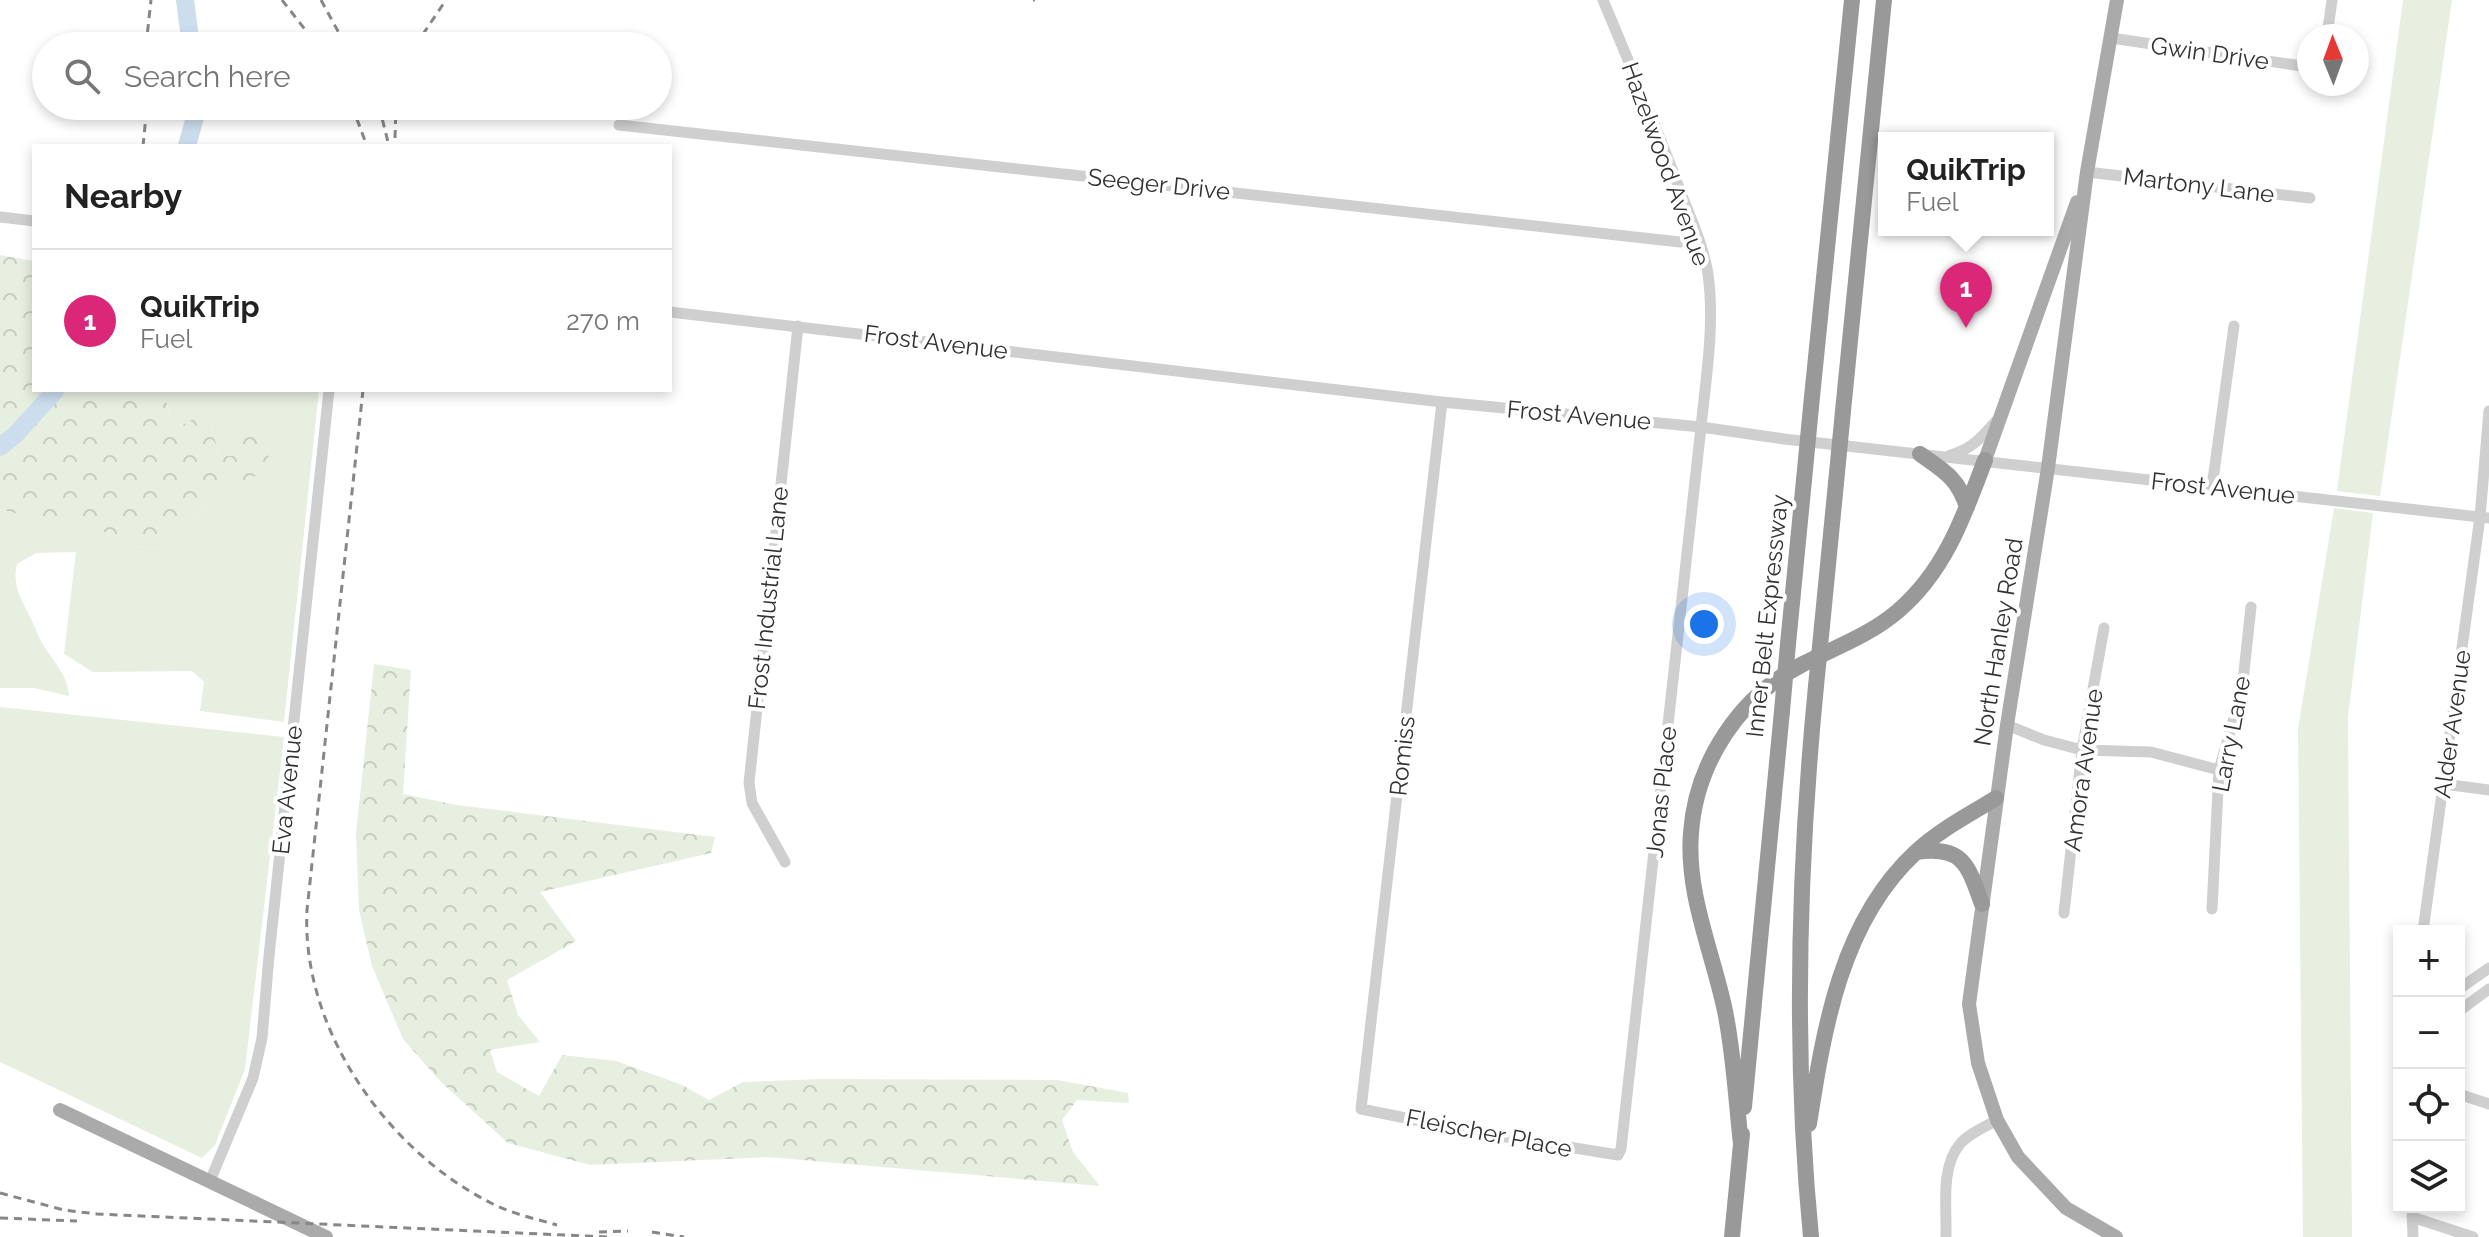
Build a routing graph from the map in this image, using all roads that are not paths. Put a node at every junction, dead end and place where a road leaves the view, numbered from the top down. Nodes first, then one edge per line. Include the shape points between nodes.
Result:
1 (1603, 0) edge
2 (1852, 0) edge
3 (1884, 0) edge
4 (2117, 0) edge
5 (2332, 0) edge
6 (2329, 24) edge
7 (2111, 38) junction
8 (2297, 65) edge
9 (619, 125) dead end
10 (2087, 172) junction
11 (2310, 198) dead end
12 (0, 217) edge
13 (32, 221) edge
14 (1697, 236) junction
15 (672, 312) edge
16 (798, 326) junction
17 (2234, 326) dead end
18 (329, 392) edge
19 (1442, 402) junction
20 (2489, 411) edge
21 (2001, 416) junction
22 (1701, 427) junction
23 (1920, 454) junction
24 (1946, 456) junction
25 (1985, 460) junction
26 (2048, 468) junction
27 (2212, 487) junction
28 (1967, 507) junction
29 (2484, 518) edge
30 (2251, 607) dead end
31 (2104, 628) dead end
32 (2007, 725) junction
33 (2082, 750) junction
34 (2219, 770) junction
35 (2444, 784) junction
36 (2489, 790) edge
37 (1996, 798) junction
38 (1915, 853) junction
39 (785, 862) dead end
40 (1982, 904) junction
41 (2212, 909) dead end
42 (2064, 913) dead end
43 (2424, 925) edge
44 (2489, 968) edge
45 (2465, 985) edge
46 (2489, 989) edge
47 (2465, 1007) edge
48 (2465, 1096) edge
49 (2489, 1104) edge
50 (1361, 1109) joint
51 (60, 1110) dead end
52 (1997, 1120) junction
53 (1741, 1144) junction
54 (1618, 1155) joint
55 (1804, 1157) junction
56 (210, 1181) junction
57 (2412, 1213) edge
58 (2414, 1213) edge
59 (323, 1236) edge
60 (1732, 1237) edge
61 (1811, 1237) edge
62 (1946, 1237) edge
63 (2116, 1237) edge
64 (2413, 1237) edge
65 (2473, 1237) edge

1 - 14 street, Hazelwood Avenue
2 - 53 highway, Inner Belt Expressway, bridge
3 - 55 highway, bridge via 1805,803 1799,945
4 - 7 main road, North Hanley Road
5 - 6 street
7 - 8 street, Gwin Drive
7 - 10 main road, North Hanley Road
9 - 14 street, Seeger Drive via 1680,242
10 - 11 street, Martony Lane
10 - 21 main road
10 - 26 main road, North Hanley Road
12 - 13 street
14 - 22 street, Hazelwood Avenue via 1711,303
15 - 16 street, Frost Avenue
16 - 19 street, Frost Avenue
16 - 39 street, Frost Industrial Lane via 749,783 752,803
17 - 27 street
18 - 56 street, Eva Avenue via 262,1038 253,1078
19 - 22 street, Frost Avenue
19 - 50 street, Romiss
20 - 29 street, Alder Avenue
21 - 24 street via 1978,442
21 - 25 main road
22 - 23 street, Frost Avenue
22 - 54 street, Jonas Place
23 - 24 street, Frost Avenue
23 - 28 highway via 1953,478
24 - 25 street, Frost Avenue
25 - 26 street, Frost Avenue
25 - 28 highway
26 - 27 street, Frost Avenue
26 - 32 main road, North Hanley Road
27 - 29 street, Frost Avenue
28 - 53 highway via 1945,557 1911,599 1880,625 1802,664 1759,694 1725,735 1701,783 1692,826 1692,875 1726,1015
29 - 35 street, Alder Avenue
30 - 34 street, Larry Lane via 2242,690
31 - 33 street, Amora Avenue
32 - 33 street
32 - 37 main road, North Hanley Road
33 - 34 street via 2151,752
33 - 42 street, Amora Avenue
34 - 41 street, Larry Lane
35 - 36 street
35 - 43 street, Alder Avenue
37 - 38 highway
37 - 40 main road, North Hanley Road
38 - 40 highway via 1942,850 1957,855 1968,867
38 - 55 highway via 1879,895 1836,987
40 - 52 main road, North Hanley Road via 1969,1004 1978,1063
44 - 45 street
46 - 47 street
48 - 49 street
50 - 54 street, Fleischer Place
51 - 56 main road
52 - 62 street via 1961,1142 1953,1156 1947,1174
52 - 63 main road, North Hanley Road via 2018,1157 2066,1208
53 - 60 highway, Inner Belt Expressway
55 - 61 highway
56 - 59 main road
57 - 64 street
58 - 65 street

